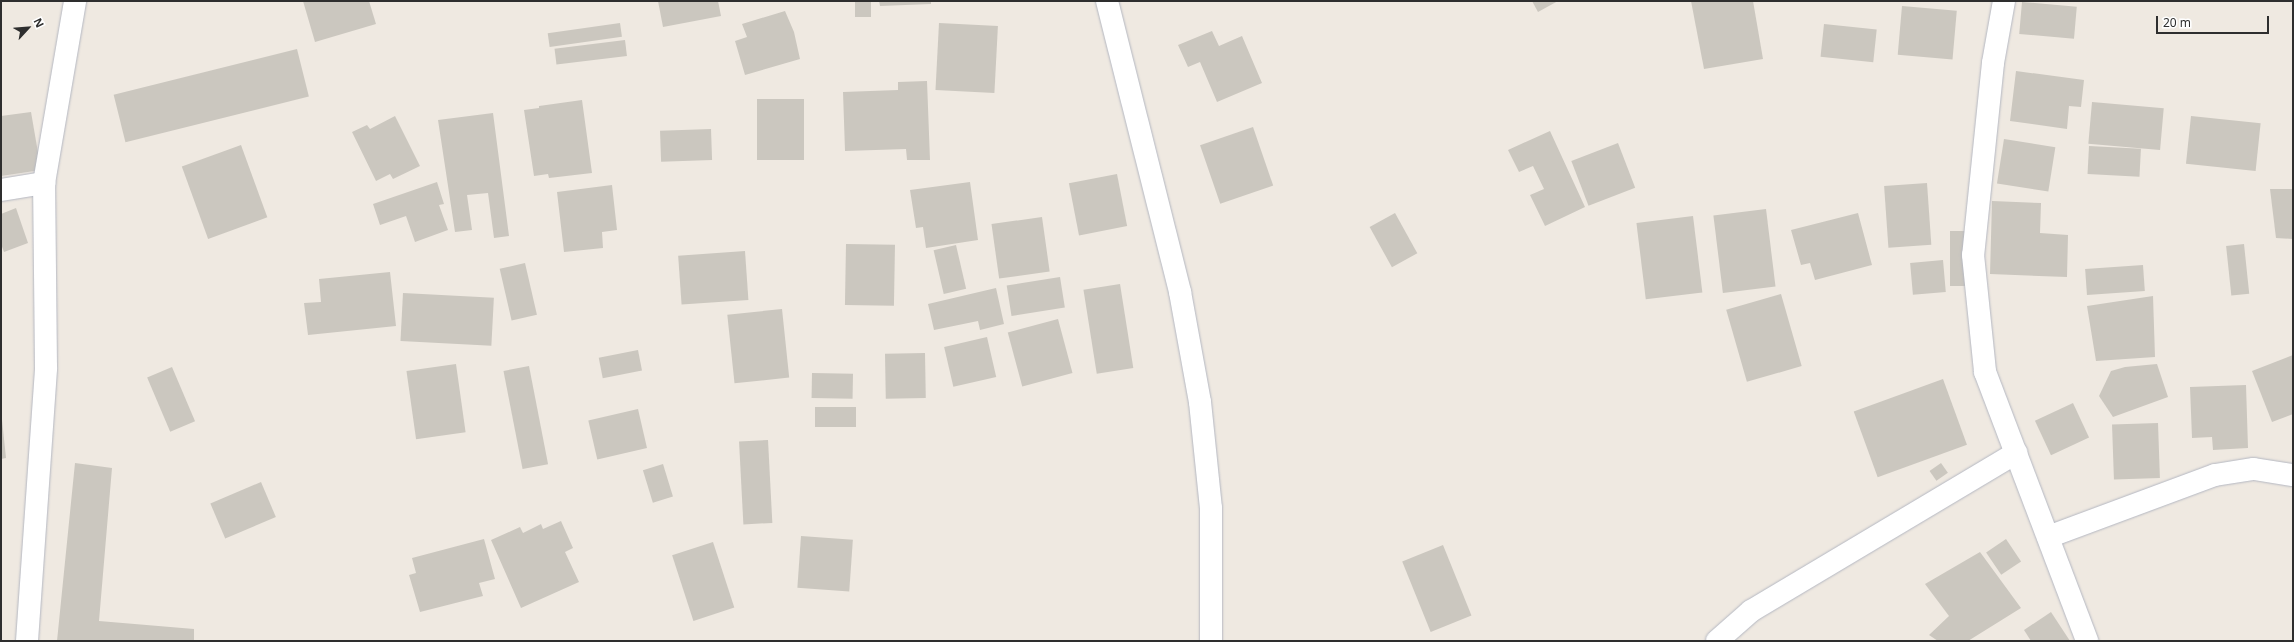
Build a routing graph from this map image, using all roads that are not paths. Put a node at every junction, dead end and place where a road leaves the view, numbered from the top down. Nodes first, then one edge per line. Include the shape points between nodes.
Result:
1 (75, 1) edge
2 (1107, 1) edge
3 (2004, 1) edge
4 (44, 183) junction
5 (1, 190) edge
6 (2016, 453) junction
7 (2293, 475) edge
8 (2048, 537) junction
9 (27, 641) edge
10 (1211, 641) edge
11 (1717, 641) edge
12 (2087, 641) edge

1 - 4 street
2 - 10 street via 1180,292 1200,402 1211,508
3 - 6 street via 1993,63 1973,255 1985,372
4 - 5 street
4 - 9 street via 46,368
6 - 8 street
6 - 11 street via 1752,611
7 - 8 street via 2254,469 2215,476
8 - 12 street

